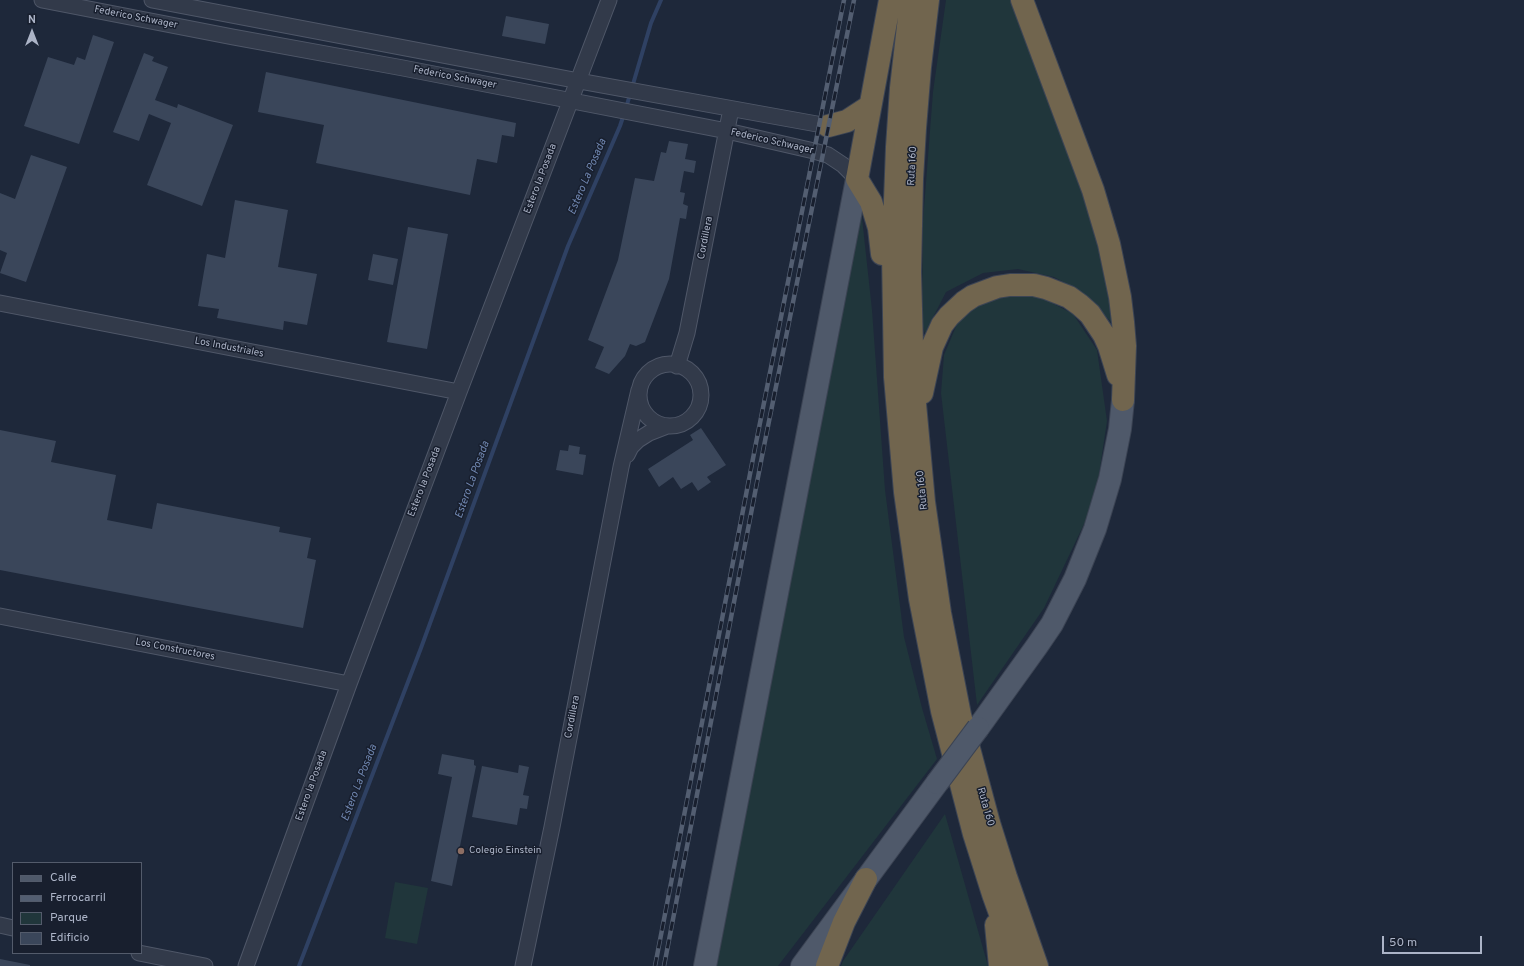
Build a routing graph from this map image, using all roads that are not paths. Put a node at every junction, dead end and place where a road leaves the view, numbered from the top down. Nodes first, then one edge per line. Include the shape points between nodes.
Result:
1 (42, 0) edge
2 (152, 0) edge
3 (609, 0) edge
4 (890, 0) edge
5 (911, 0) edge
6 (928, 0) edge
7 (1022, 0) edge
8 (65, 2) edge
9 (239, 16) junction
10 (233, 37) junction
11 (408, 48) junction
12 (403, 68) junction
13 (579, 82) junction
14 (571, 101) junction
15 (870, 106) junction
16 (731, 109) junction
17 (828, 126) joint
18 (727, 132) junction
19 (857, 179) junction
20 (0, 303) edge
21 (893, 315) junction
22 (677, 366) junction
23 (639, 390) junction
24 (459, 392) junction
25 (1123, 400) junction
26 (668, 426) junction
27 (917, 435) junction
28 (621, 467) junction
29 (0, 616) edge
30 (349, 684) junction
31 (866, 879) junction
32 (993, 894) junction
33 (0, 925) edge
34 (12, 928) edge
35 (142, 953) edge
36 (205, 966) edge
37 (246, 966) edge
38 (523, 966) edge
39 (704, 966) edge
40 (802, 966) edge
41 (827, 966) edge
42 (1000, 966) edge
43 (1019, 966) edge
44 (1037, 966) edge

1 - 8 street, Federico Schwager
2 - 9 street, Federico Schwager
3 - 13 street, Estero la Posada
4 - 15 highway
5 - 21 highway, Ruta 160 via 897,147 893,223
6 - 27 highway, Ruta 160 via 915,128 911,224 911,330
7 - 25 highway via 1093,190 1109,244 1123,322
8 - 10 street, Federico Schwager
9 - 10 street
9 - 11 street, Federico Schwager
10 - 12 street, Federico Schwager
11 - 12 street
11 - 13 street, Federico Schwager
12 - 14 street, Federico Schwager
13 - 14 street, Estero la Posada
13 - 16 street, Federico Schwager
14 - 18 street, Federico Schwager
14 - 24 street, Estero la Posada
15 - 17 highway via 848,121
15 - 19 highway
16 - 17 street, Federico Schwager
16 - 18 street, Cordillera
18 - 19 street, Federico Schwager via 828,155
18 - 22 street, Cordillera via 688,333
19 - 21 highway via 876,215
19 - 39 main road
20 - 24 street, Los Industriales
21 - 32 highway, Ruta 160 via 899,441 920,599 957,772
22 - 23 street, Cordillera via 667,365 649,372 642,380
22 - 26 street, Cordillera via 694,376 699,385 699,405 687,421
23 - 26 street via 642,410 648,418 657,424
23 - 28 street, Cordillera
24 - 30 street, Estero la Posada
25 - 27 highway via 1109,346 1098,325 1080,305 1058,292 1034,285 997,287 964,302 949,316 936,336 923,388
25 - 31 main road, bridge via 1120,429 1108,485 1095,529 1075,579 1052,624
26 - 28 street, Cordillera via 638,440 631,447
27 - 44 highway, Ruta 160 via 940,613 960,715 994,837
28 - 38 street, Cordillera
29 - 30 street, Los Constructores
30 - 37 street, Estero la Posada
31 - 40 main road
31 - 41 highway via 844,922
32 - 42 highway
32 - 43 highway, Ruta 160
33 - 34 street
35 - 36 street

